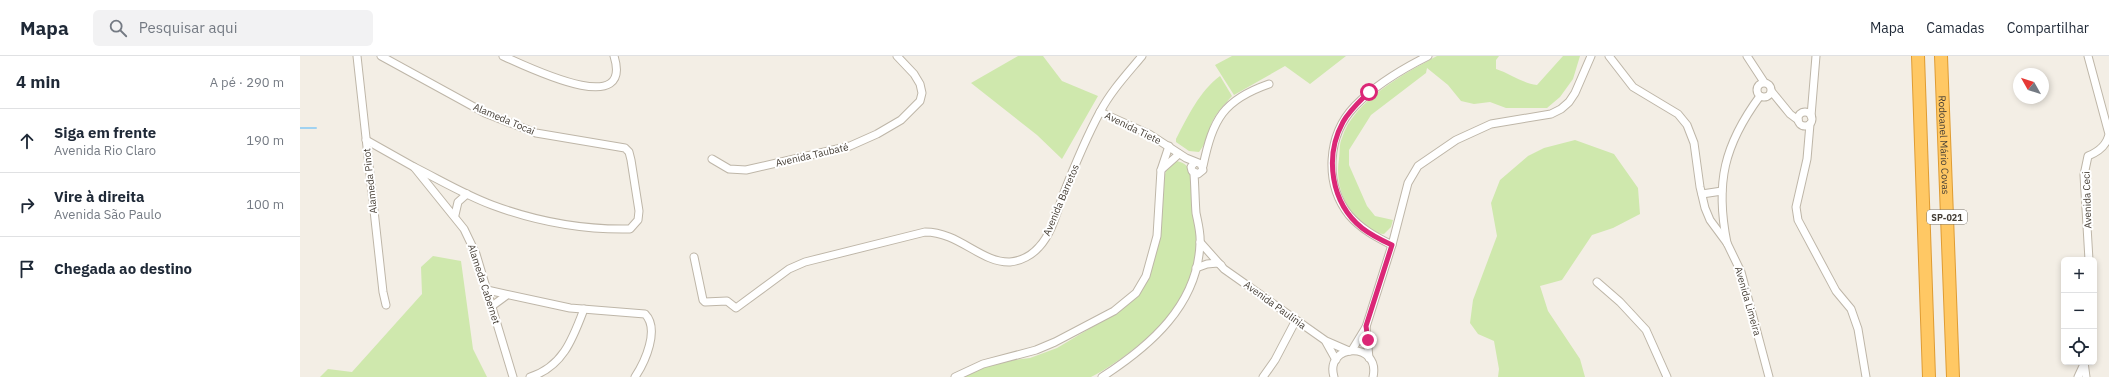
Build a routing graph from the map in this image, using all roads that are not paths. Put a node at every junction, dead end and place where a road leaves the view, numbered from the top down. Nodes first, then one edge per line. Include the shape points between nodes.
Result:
1 (357, 56) edge
2 (381, 56) edge
3 (503, 56) edge
4 (614, 56) edge
5 (898, 56) edge
6 (1142, 56) edge
7 (1428, 56) edge
8 (1591, 56) edge
9 (1609, 56) edge
10 (1747, 56) edge
11 (1816, 56) edge
12 (1918, 56) edge
13 (1942, 56) edge
14 (2088, 56) edge
15 (1764, 82) junction
16 (1269, 84) dead end
17 (1772, 92) junction
18 (1760, 96) junction
19 (1100, 112) junction
20 (1804, 118) junction
21 (366, 140) junction
22 (1169, 146) junction
23 (1179, 154) junction
24 (712, 159) dead end
25 (414, 166) junction
26 (1197, 167) junction
27 (1161, 170) junction
28 (1722, 191) junction
29 (467, 194) junction
30 (1702, 194) junction
31 (455, 216) junction
32 (1200, 242) junction
33 (1727, 243) junction
34 (1392, 245) junction
35 (2089, 257) edge
36 (694, 258) dead end
37 (1196, 268) junction
38 (1224, 269) junction
39 (1597, 282) dead end
40 (487, 290) junction
41 (507, 295) junction
42 (386, 305) dead end
43 (492, 306) junction
44 (584, 309) junction
45 (1296, 320) junction
46 (1366, 326) junction
47 (1326, 341) junction
48 (1350, 351) junction
49 (1369, 358) junction
50 (1336, 360) junction
51 (2083, 365) edge
52 (2084, 365) edge
53 (513, 377) edge
54 (530, 377) edge
55 (635, 377) edge
56 (955, 377) edge
57 (1102, 377) edge
58 (1263, 377) edge
59 (1334, 377) edge
60 (1373, 377) edge
61 (1667, 377) edge
62 (1769, 377) edge
63 (1866, 377) edge
64 (1929, 377) edge
65 (1953, 377) edge
66 (2078, 377) edge
67 (2086, 377) edge

1 - 21 street, Alameda Pinot
2 - 29 street, Alameda Tocai via 491,116 536,134 625,148 631,160 639,211 638,220 630,229 604,230 525,215
3 - 4 street via 574,83 604,87 612,83 617,76
5 - 24 street, Avenida Taubaté via 920,84 920,101 901,120 877,134 850,146 746,170 729,169
6 - 19 street, Avenida Barretos via 1116,86
7 - 34 street via 1388,78 1354,106 1343,122 1332,151 1335,188 1346,210 1361,227
8 - 34 street via 1575,93 1561,109 1551,114 1485,126 1450,143 1418,166 1408,183
9 - 30 street, Avenida Limeira via 1632,87 1678,114 1687,125 1694,142
10 - 15 street
11 - 20 street via 1812,97
12 - 64 highway, SP-021
13 - 65 highway, Rodoanel Mário Covas / SP-021
14 - 35 street, Avenida Ceci via 2109,134 2097,153 2088,156 2084,175
15 - 17 street via 1770,85
15 - 18 street via 1758,86
16 - 26 street via 1247,92 1224,110
17 - 18 street via 1767,97
17 - 20 street via 1790,114
18 - 28 street via 1735,135 1722,176
19 - 22 street, Avenida Tiete
19 - 36 street, Avenida Barretos via 1048,233 1040,246 1025,258 1011,262 995,260 947,235 925,232 805,262 789,269 737,308 727,301 703,300
20 - 63 street via 1808,145 1796,207 1798,220 1836,291 1851,309 1858,329
21 - 25 street, Alameda Cabernet
21 - 42 street, Alameda Pinot
22 - 23 street, Avenida Tiete
22 - 27 street
23 - 26 street, Avenida Tiete
23 - 27 street
25 - 29 street
25 - 31 street, Alameda Cabernet
26 - 32 street via 1195,192
27 - 56 street via 1157,236 1152,260 1136,293 1125,303 1086,326 1036,350 983,364
28 - 30 street
28 - 33 street
29 - 31 street via 458,202
30 - 33 street, Avenida Limeira via 1710,220
31 - 40 street, Alameda Cabernet via 470,239
32 - 37 street
32 - 38 street, Avenida Paulínia
33 - 62 street, Avenida Limeira via 1741,272
34 - 46 street
37 - 38 street, Avenida Paulínia via 1218,263
37 - 57 street via 1190,290 1170,322 1142,348
38 - 45 street, Avenida Paulínia
39 - 61 street via 1646,330
40 - 41 street
40 - 43 street, Alameda Cabernet
41 - 43 street
41 - 44 street
43 - 53 street, Alameda Cabernet
44 - 54 street via 572,342 562,356 551,367
44 - 55 street via 639,313 649,318 652,332 648,350
45 - 47 street, Avenida Paulínia
45 - 58 street
46 - 48 street
46 - 49 street
47 - 48 street, Avenida Paulínia
47 - 50 street, Avenida Paulínia
48 - 49 street, Avenida Paulínia via 1362,352
48 - 50 street
49 - 60 street via 1374,369
50 - 59 street via 1333,366
51 - 66 street
52 - 67 street

